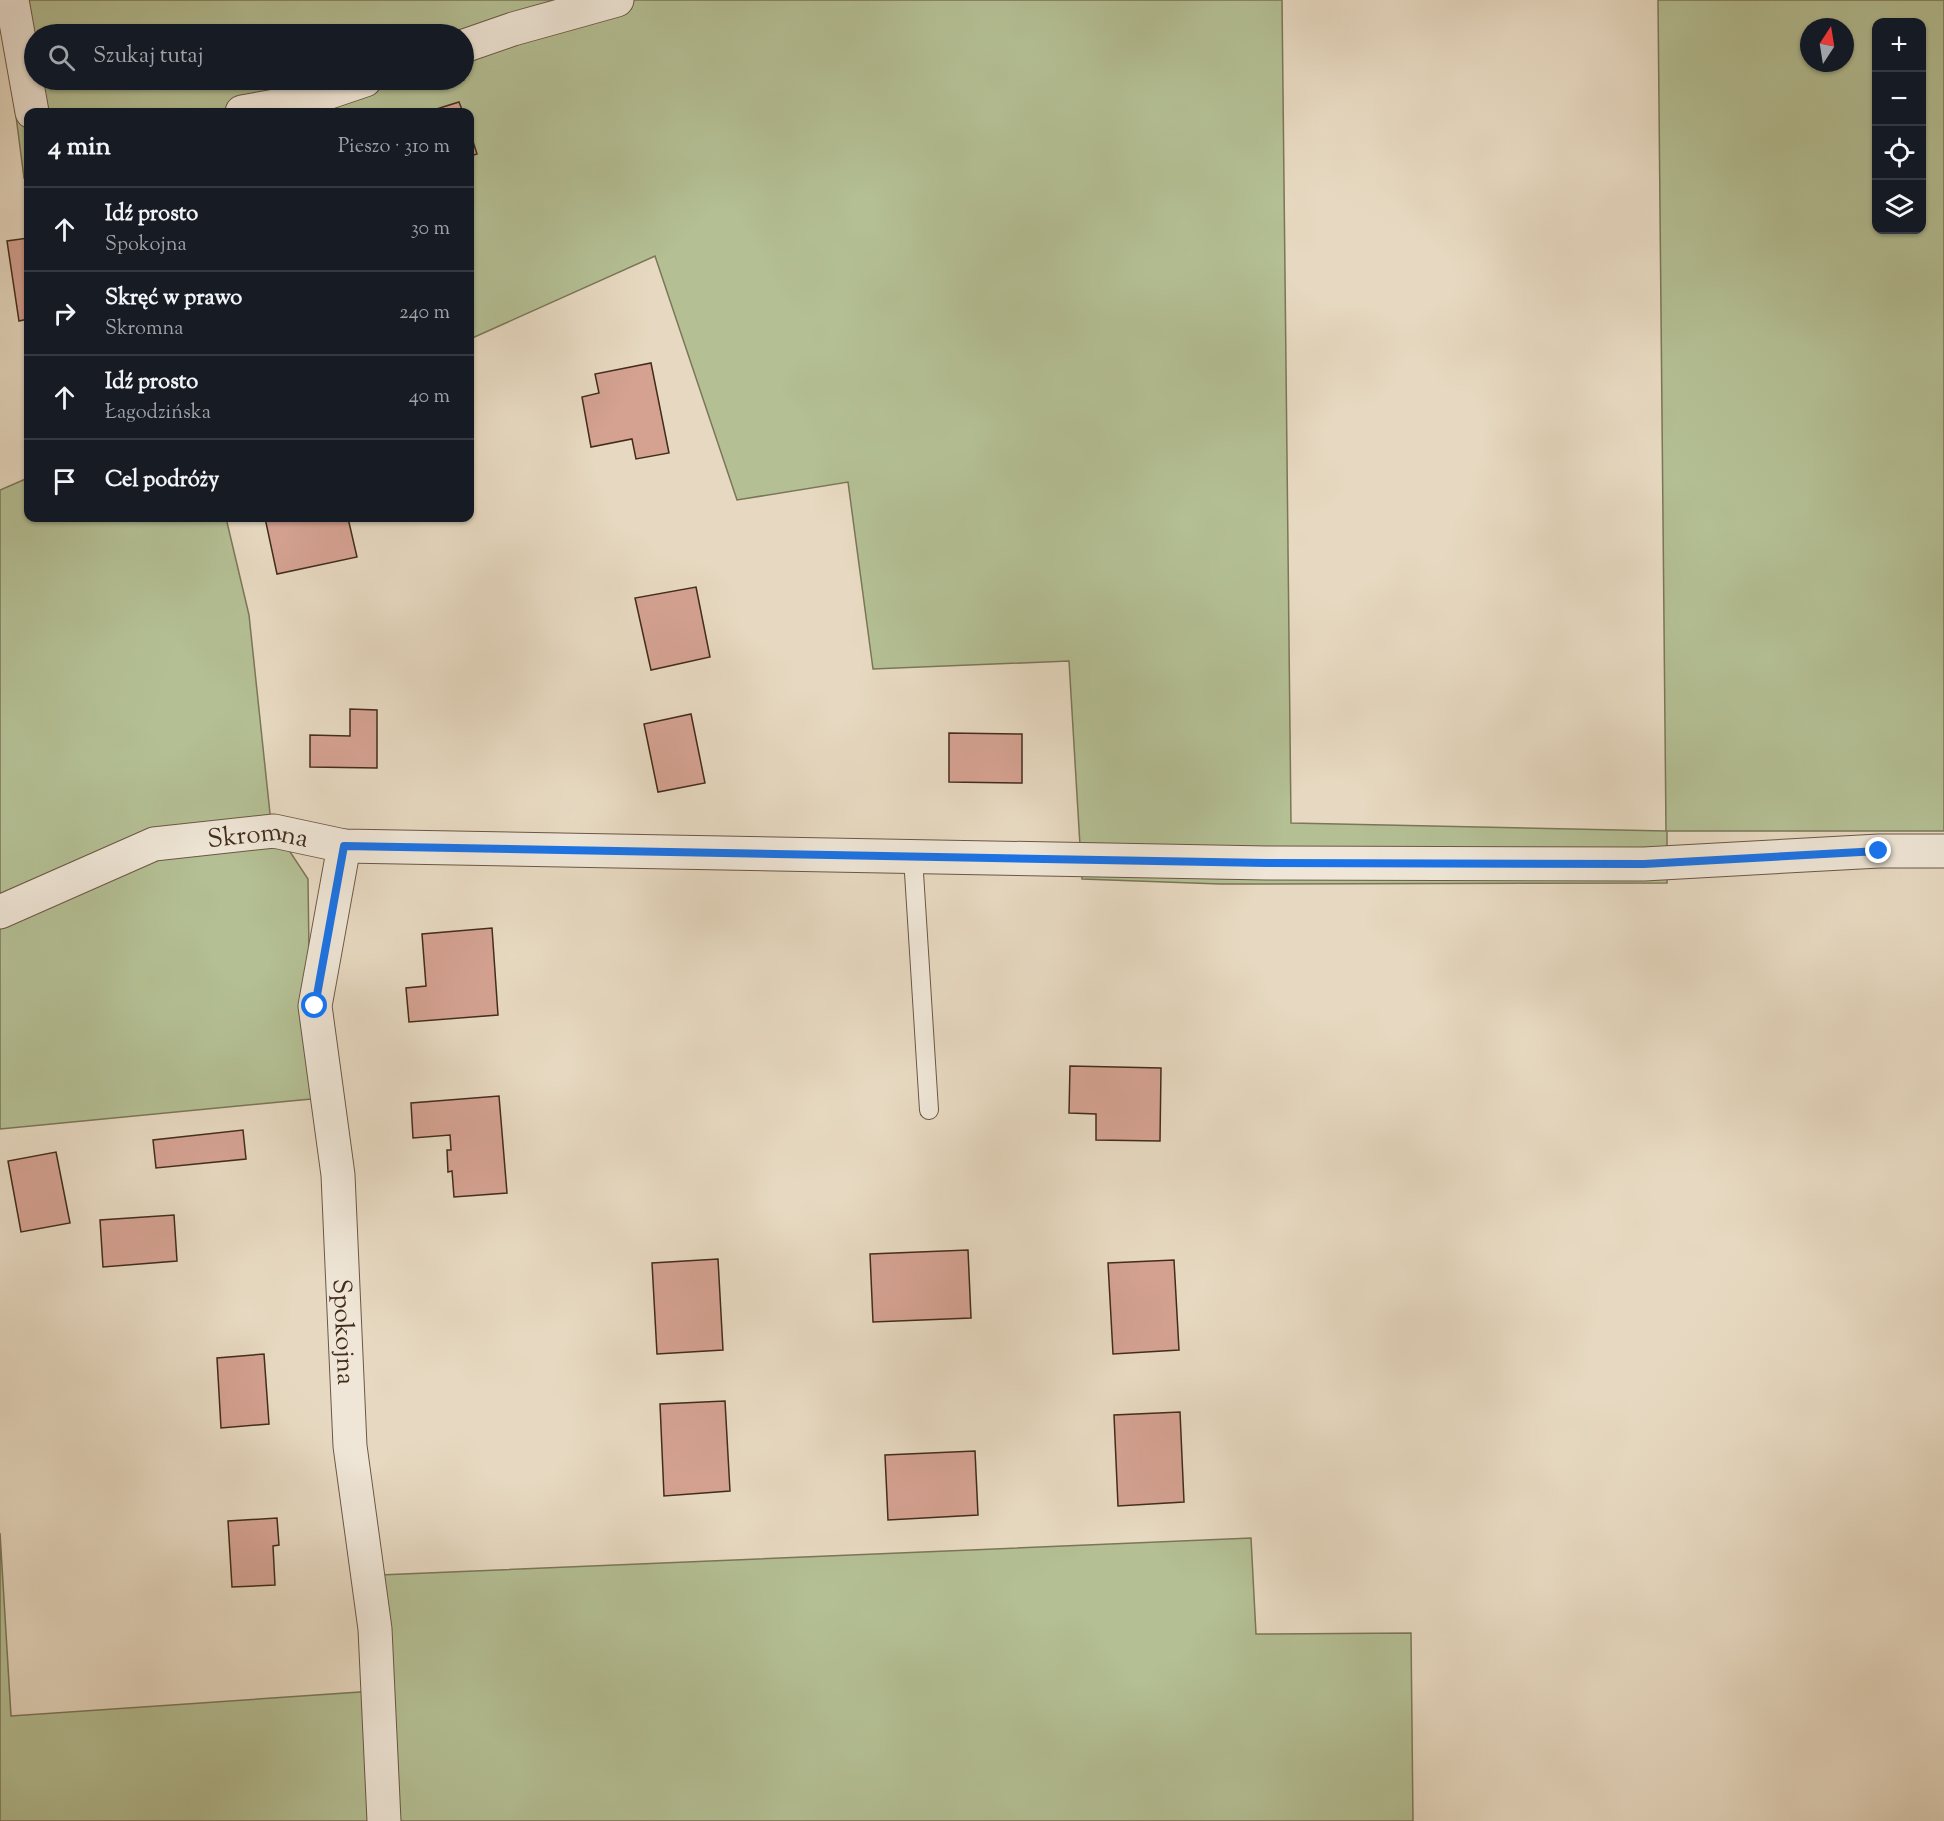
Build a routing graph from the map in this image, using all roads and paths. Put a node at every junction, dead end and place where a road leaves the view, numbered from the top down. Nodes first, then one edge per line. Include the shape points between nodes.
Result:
1 (12, 0) edge
2 (617, 0) edge
3 (474, 43) edge
4 (24, 67) edge
5 (28, 90) edge
6 (335, 90) edge
7 (31, 108) edge
8 (265, 108) edge
9 (344, 846) junction
10 (1944, 851) edge
11 (913, 857) junction
12 (0, 912) edge
13 (929, 1110) dead end
14 (384, 1821) edge

1 - 4 street
2 - 3 street
5 - 7 street
6 - 8 street
9 - 11 street, Skromna
9 - 12 street, Skromna via 274,831 154,844
9 - 14 street, Spokojna via 315,1006 338,1175 350,1446 375,1629
10 - 11 street, Skromna via 1644,864
11 - 13 lane

